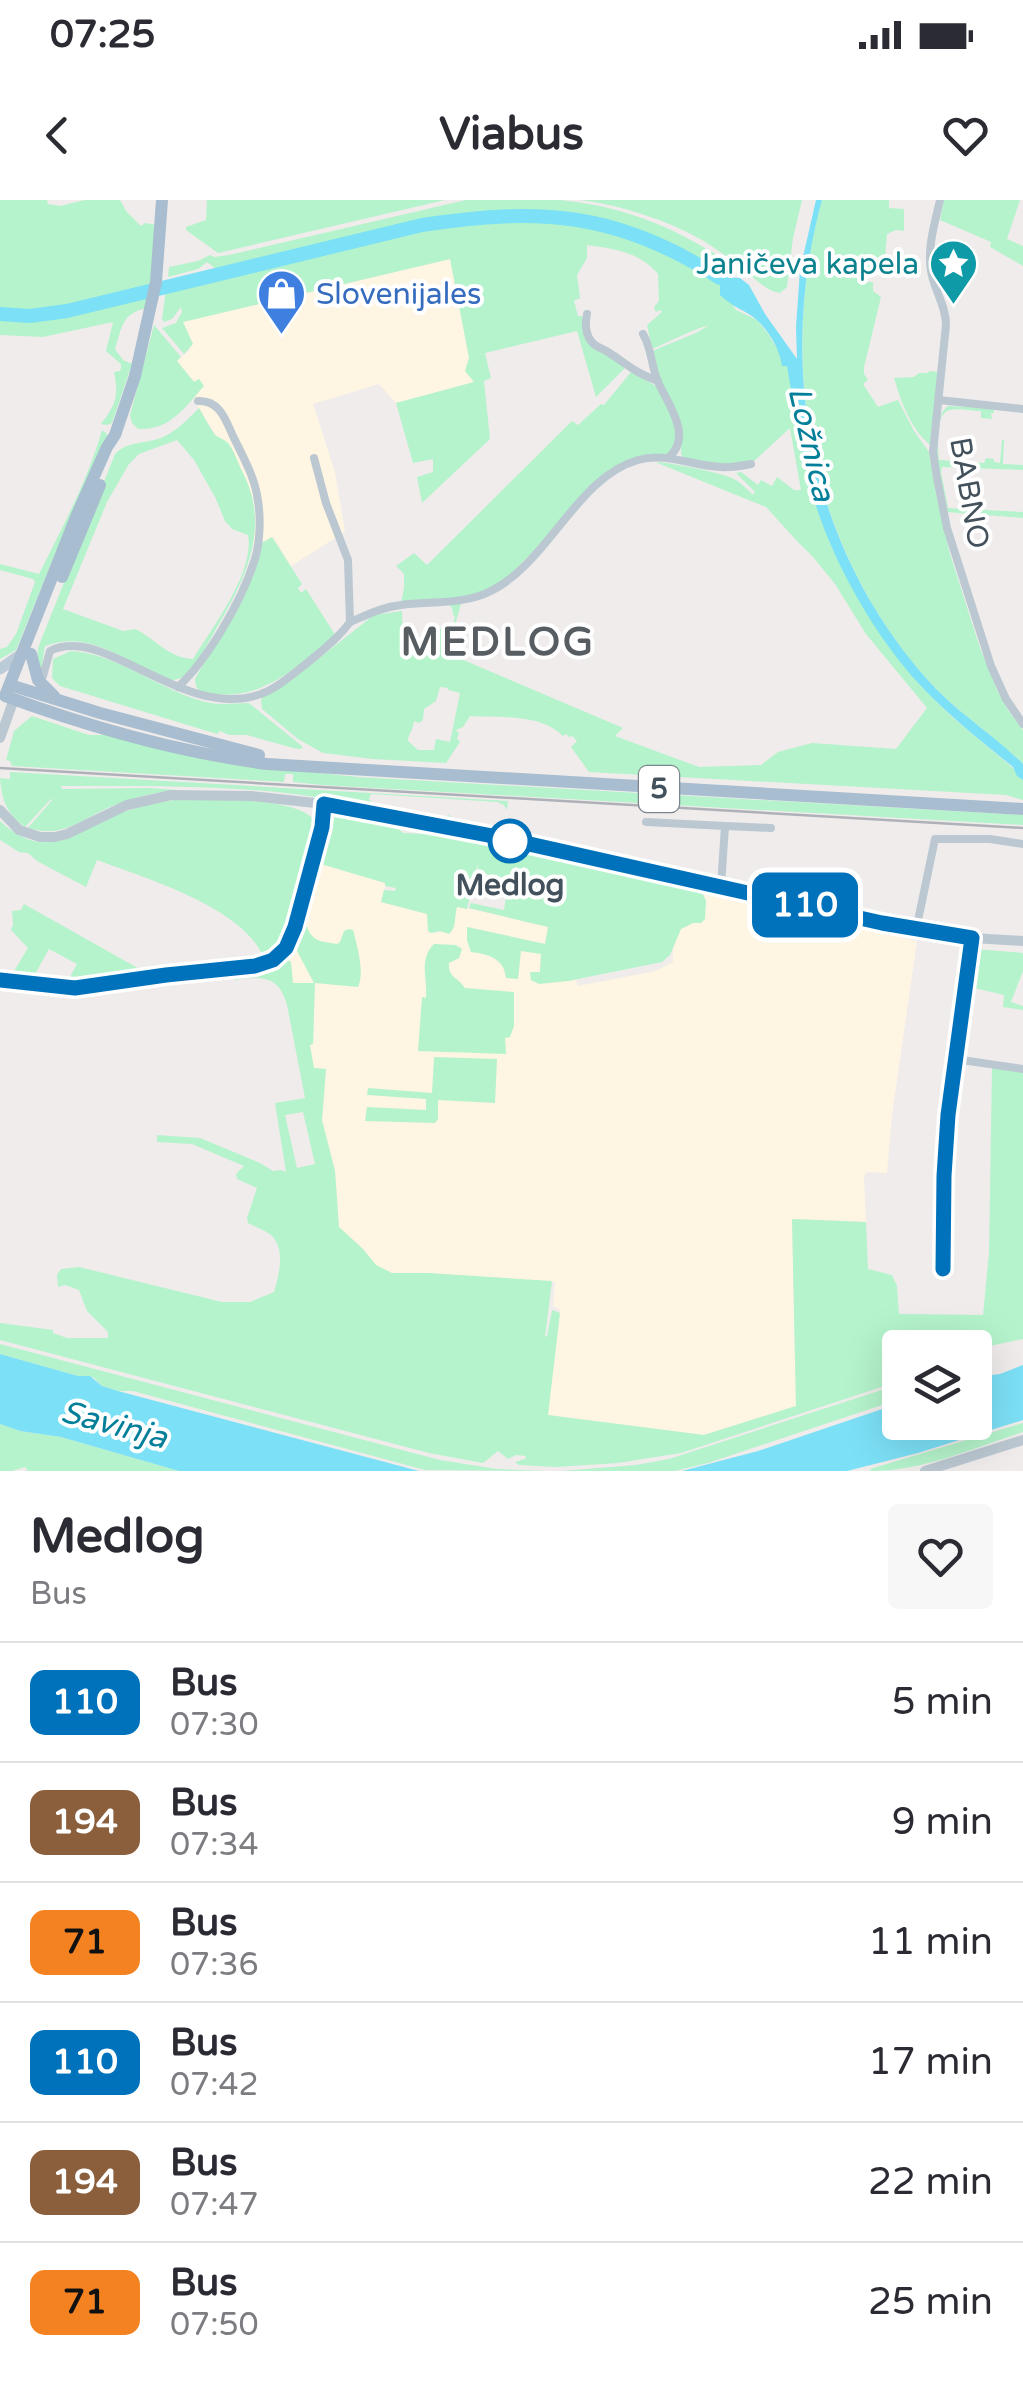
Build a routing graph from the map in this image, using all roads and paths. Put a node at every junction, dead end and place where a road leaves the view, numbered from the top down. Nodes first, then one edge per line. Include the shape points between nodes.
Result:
1 (162, 200) edge
2 (940, 200) edge
3 (586, 314) dead end
4 (643, 334) dead end
5 (658, 382) junction
6 (939, 400) junction
7 (198, 401) dead end
8 (1023, 409) edge
9 (670, 457) junction
10 (314, 458) dead end
11 (752, 464) dead end
12 (350, 622) junction
13 (27, 653) junction
14 (0, 669) edge
15 (44, 676) dead end
16 (178, 688) junction
17 (7, 693) edge
18 (60, 701) junction
19 (1023, 724) edge
20 (0, 738) edge
21 (295, 766) junction
22 (324, 804) junction
23 (1023, 809) edge
24 (0, 810) edge
25 (646, 822) dead end
26 (725, 826) junction
27 (771, 828) dead end
28 (1023, 844) edge
29 (721, 886) junction
30 (916, 930) junction
31 (972, 938) junction
32 (1023, 941) edge
33 (0, 980) edge
34 (955, 1058) junction
35 (1023, 1069) edge
36 (943, 1269) dead end
37 (1023, 1440) edge
38 (924, 1471) edge

1 - 13 main road via 152,308 114,449
2 - 6 street, BABNO via 930,265 946,311
3 - 5 street via 595,346
4 - 5 street
5 - 9 street via 680,432
6 - 8 street
6 - 19 street, BABNO via 932,452 947,528 991,666
7 - 16 street via 214,404 230,429 252,476 259,521 255,559 236,603
9 - 11 street via 722,468
9 - 12 street via 641,459 612,472 525,566 493,590 398,605
10 - 12 street via 348,560
12 - 16 street via 265,692 220,699
13 - 14 main road
13 - 17 main road
13 - 18 main road via 38,680
15 - 16 street via 50,651 77,645
17 - 18 main road, 5
17 - 20 street
17 - 21 main road, 5 via 178,748
18 - 21 main road, 5
21 - 23 main road, 5
22 - 24 street via 171,795 40,838 19,830
22 - 29 street
22 - 33 street via 295,927 273,960 75,988
25 - 26 street
26 - 27 street
26 - 29 street
28 - 30 street via 935,838
29 - 30 street
30 - 31 street
31 - 32 street
31 - 34 street
34 - 35 street
34 - 36 street
37 - 38 street

